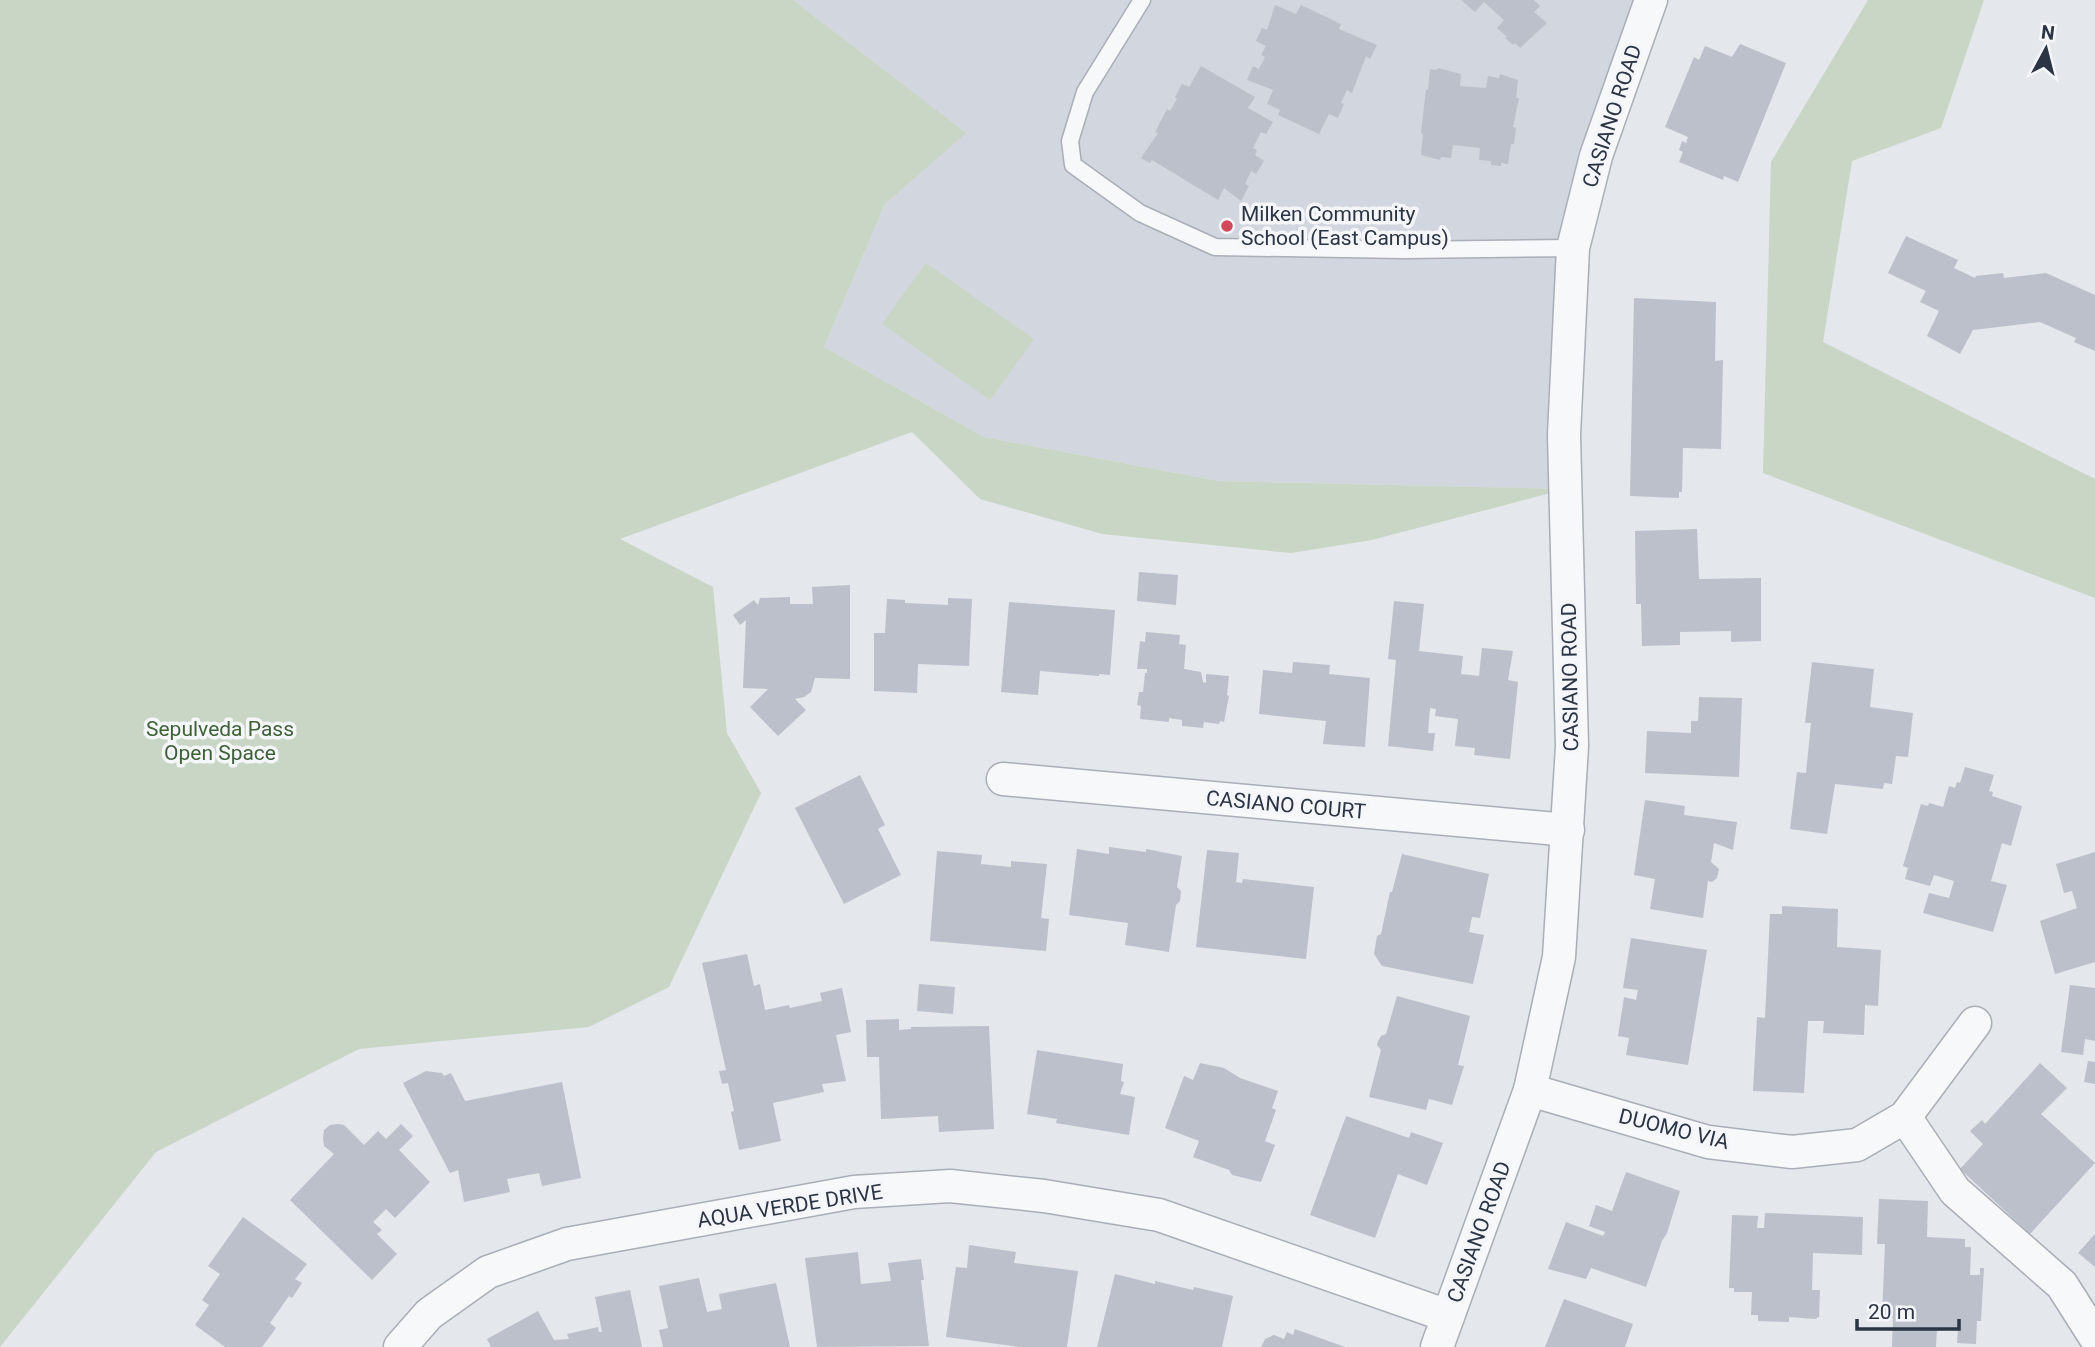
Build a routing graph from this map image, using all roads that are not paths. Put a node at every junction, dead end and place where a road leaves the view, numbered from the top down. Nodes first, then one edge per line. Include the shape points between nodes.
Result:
1 (1142, 0) edge
2 (1651, 0) edge
3 (1573, 248) junction
4 (1003, 779) dead end
5 (1568, 830) junction
6 (1975, 1023) dead end
7 (1530, 1090) junction
8 (1905, 1117) junction
9 (1448, 1316) junction
10 (2095, 1336) edge
11 (400, 1347) edge
12 (1437, 1347) edge

1 - 3 lane via 1085,92 1070,141 1073,165 1140,213 1215,247
2 - 3 street, CASIANO ROAD via 1596,156
3 - 5 street, CASIANO ROAD via 1564,435 1572,746
4 - 5 street, CASIANO COURT
5 - 7 street, CASIANO ROAD via 1559,957
6 - 8 street, DUOMO VIA
7 - 8 street, DUOMO VIA via 1708,1142 1792,1152 1857,1145
7 - 9 street, CASIANO ROAD
8 - 10 street via 1955,1191 2062,1285
9 - 11 street, AQUA VERDE DRIVE via 1159,1215 950,1186 854,1192 567,1244 488,1272 429,1314
9 - 12 street, CASIANO ROAD

